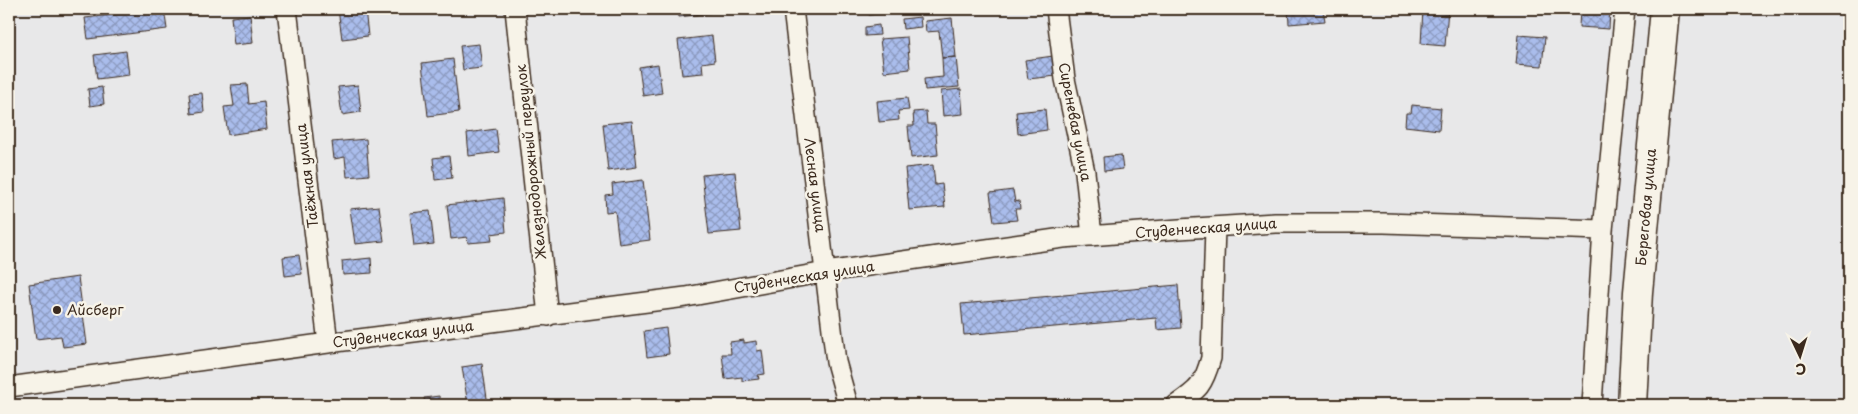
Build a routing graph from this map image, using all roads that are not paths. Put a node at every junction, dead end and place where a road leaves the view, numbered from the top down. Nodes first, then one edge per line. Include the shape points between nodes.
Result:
1 (287, 9) edge
2 (514, 9) edge
3 (793, 9) edge
4 (1056, 9) edge
5 (1624, 9) edge
6 (1666, 9) edge
7 (1683, 9) edge
8 (1215, 227) junction
9 (1603, 230) junction
10 (1092, 236) junction
11 (826, 272) junction
12 (548, 316) junction
13 (328, 343) junction
14 (836, 362) junction
15 (9, 387) edge
16 (835, 405) edge
17 (848, 405) edge
18 (1176, 405) edge
19 (1592, 405) edge
20 (1632, 405) edge
21 (1650, 405) edge

1 - 13 street, Таёжная улица
2 - 12 street, Железнодорожный переулок
3 - 11 street, Лесная улица
4 - 10 street, Сиреневая улица via 1065,79 1086,172
5 - 9 street
6 - 20 main road, Береговая улица via 1638,292
7 - 21 main road, Береговая улица via 1656,293
8 - 9 street, Студенческая улица via 1275,223 1384,223
8 - 10 street, Студенческая улица
8 - 18 street via 1212,358 1206,376 1195,392
9 - 19 street
10 - 11 street, Студенческая улица
11 - 12 street, Студенческая улица via 686,297
11 - 14 street, Лесная улица
12 - 13 street, Студенческая улица
13 - 15 street, Студенческая улица
14 - 16 street, Лесная улица
14 - 17 street, Лесная улица

